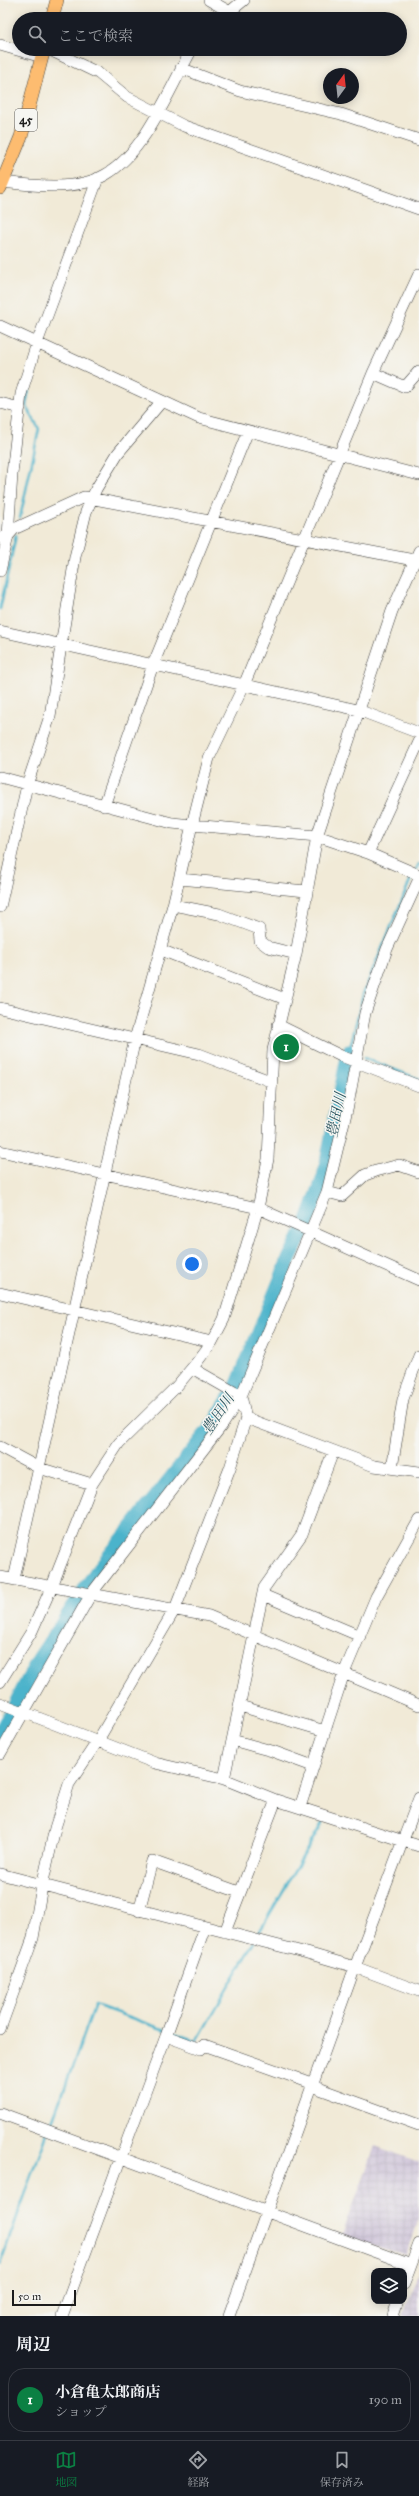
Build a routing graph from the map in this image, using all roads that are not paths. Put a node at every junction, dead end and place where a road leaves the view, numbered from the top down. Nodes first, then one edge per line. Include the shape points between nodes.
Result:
1 (57, 0) edge
2 (209, 0) edge
3 (244, 0) edge
4 (54, 12) edge
5 (230, 12) joint
6 (0, 45) edge
7 (12, 47) edge
8 (44, 56) edge
9 (56, 56) edge
10 (188, 56) edge
11 (181, 68) junction
12 (158, 111) junction
13 (419, 140) edge
14 (98, 178) junction
15 (2, 181) edge
16 (419, 209) edge
17 (419, 274) edge
18 (0, 326) edge
19 (36, 343) junction
20 (419, 371) edge
21 (373, 373) junction
22 (162, 401) junction
23 (0, 403) edge
24 (20, 408) junction
25 (248, 431) junction
26 (338, 453) junction
27 (419, 475) edge
28 (93, 499) junction
29 (211, 522) junction
30 (4, 537) edge
31 (304, 539) junction
32 (418, 557) edge
33 (0, 571) edge
34 (0, 631) edge
35 (61, 644) junction
36 (153, 665) junction
37 (244, 685) junction
38 (358, 710) junction
39 (419, 733) edge
40 (419, 742) edge
41 (0, 777) edge
42 (27, 785) junction
43 (104, 806) junction
44 (192, 825) junction
45 (317, 836) junction
46 (368, 853) junction
47 (416, 875) edge
48 (180, 879) junction
49 (306, 891) junction
50 (173, 905) junction
51 (0, 907) edge
52 (160, 950) junction
53 (296, 954) junction
54 (285, 999) junction
55 (0, 1008) edge
56 (278, 1024) junction
57 (135, 1039) junction
58 (355, 1061) junction
59 (270, 1080) junction
60 (419, 1086) edge
61 (0, 1151) edge
62 (419, 1172) edge
63 (104, 1174) junction
64 (328, 1192) junction
65 (258, 1208) junction
66 (311, 1232) junction
67 (419, 1280) edge
68 (0, 1293) edge
69 (74, 1310) junction
70 (212, 1342) junction
71 (419, 1355) edge
72 (192, 1368) junction
73 (241, 1396) junction
74 (246, 1418) junction
75 (0, 1447) edge
76 (333, 1452) junction
77 (39, 1468) junction
78 (392, 1468) junction
79 (419, 1472) edge
80 (92, 1484) junction
81 (419, 1520) edge
82 (0, 1577) edge
83 (14, 1579) junction
84 (52, 1586) junction
85 (90, 1594) junction
86 (263, 1595) junction
87 (175, 1609) junction
88 (256, 1634) junction
89 (360, 1636) junction
90 (344, 1673) junction
91 (0, 1682) edge
92 (5, 1705) edge
93 (419, 1705) edge
94 (240, 1706) junction
95 (22, 1712) junction
96 (325, 1731) junction
97 (232, 1740) junction
98 (97, 1742) junction
99 (0, 1754) edge
100 (313, 1766) junction
101 (224, 1779) junction
102 (419, 1798) edge
103 (276, 1800) junction
104 (300, 1807) junction
105 (403, 1841) junction
106 (419, 1846) edge
107 (0, 1874) edge
108 (42, 1886) junction
109 (240, 1892) junction
110 (139, 1911) junction
111 (205, 1927) junction
112 (225, 1932) junction
113 (355, 1967) junction
114 (419, 1991) edge
115 (0, 2029) edge
116 (167, 2032) junction
117 (314, 2084) junction
118 (0, 2113) edge
119 (419, 2125) edge
120 (121, 2157) junction
121 (266, 2213) junction
122 (419, 2244) edge
123 (411, 2265) junction
124 (407, 2276) edge
125 (397, 2304) edge
126 (62, 2316) edge
127 (229, 2316) edge
128 (393, 2316) edge

1 - 4 main road
2 - 5 street
3 - 5 street
6 - 7 street
8 - 15 main road, 45 via 21,138
9 - 12 street via 98,72 127,97
10 - 11 street
11 - 12 street
11 - 13 street via 240,92 341,114
12 - 14 street via 142,139 122,163 105,176
12 - 16 street via 184,126 242,148
14 - 15 street via 69,184 25,185
14 - 19 street
17 - 21 street
18 - 19 street
19 - 22 street
19 - 24 street
20 - 21 street via 405,387
21 - 26 street
22 - 25 street via 199,418
22 - 28 street via 118,453
23 - 24 street
24 - 30 street
25 - 26 street
25 - 29 street
26 - 27 street
26 - 31 street
28 - 29 street
28 - 30 street via 84,497 14,528
28 - 35 street via 79,536
29 - 31 street
29 - 36 street
30 - 33 street
31 - 32 street
31 - 37 street
32 - 38 street via 392,611
34 - 35 street
35 - 36 street
35 - 42 street via 50,716
36 - 37 street
36 - 43 street
37 - 38 street
37 - 44 street via 209,758
38 - 39 street
38 - 45 street
40 - 46 street
41 - 42 street
42 - 43 street
42 - 51 street
43 - 44 street via 172,823
44 - 45 street
44 - 48 street
45 - 46 street
45 - 49 street
46 - 47 street
47 - 58 street via 377,975 365,1013
48 - 49 street
48 - 50 street
49 - 53 street
50 - 52 street
50 - 53 street via 218,914 259,929 260,941 268,947
52 - 54 street
52 - 57 street
53 - 54 street
54 - 56 street
55 - 57 street
56 - 58 street
56 - 59 street
57 - 59 street via 199,1054
57 - 63 street
58 - 60 street
58 - 64 street
59 - 65 street via 268,1159
61 - 63 street
62 - 64 street via 399,1165 365,1175 342,1196
63 - 65 street
63 - 69 street
64 - 66 street
65 - 66 street
65 - 70 street via 228,1306
66 - 67 street
66 - 73 street
68 - 69 street
69 - 70 street
69 - 77 street
70 - 72 street
71 - 78 street via 403,1398
72 - 73 street
72 - 80 street via 119,1443
73 - 74 street
73 - 85 street via 223,1424
74 - 76 street
74 - 87 street via 230,1468
75 - 77 street
76 - 78 street via 374,1466
76 - 86 street via 302,1534 268,1582
77 - 80 street
77 - 83 street
78 - 79 street
80 - 84 street
81 - 89 street via 376,1598
82 - 83 street
83 - 84 street
84 - 85 street
84 - 91 street via 32,1631
85 - 87 street
85 - 95 street
86 - 88 street
86 - 89 street
87 - 88 street via 209,1616
87 - 98 street
88 - 90 street
88 - 94 street
89 - 90 street
90 - 93 street
90 - 96 street
92 - 95 street
94 - 96 street
94 - 97 street
95 - 98 street
95 - 99 street
96 - 100 street
97 - 100 street
97 - 101 street
98 - 101 street via 156,1763
98 - 108 street via 69,1784 55,1828
100 - 104 street
101 - 103 street
102 - 105 street
103 - 104 street
103 - 109 street
104 - 105 street
105 - 106 street
105 - 113 street
107 - 108 street
108 - 110 street
108 - 115 street via 33,1938
109 - 110 street via 152,1861
109 - 112 street
110 - 111 street
111 - 112 street
111 - 116 street
112 - 113 street
113 - 114 street
113 - 117 street
116 - 117 street via 201,2049 204,2046
116 - 120 street
117 - 119 street via 320,2089
117 - 121 street
118 - 120 street
120 - 121 street
120 - 126 street
121 - 123 street
121 - 127 street
122 - 123 street
123 - 124 street
125 - 128 street

